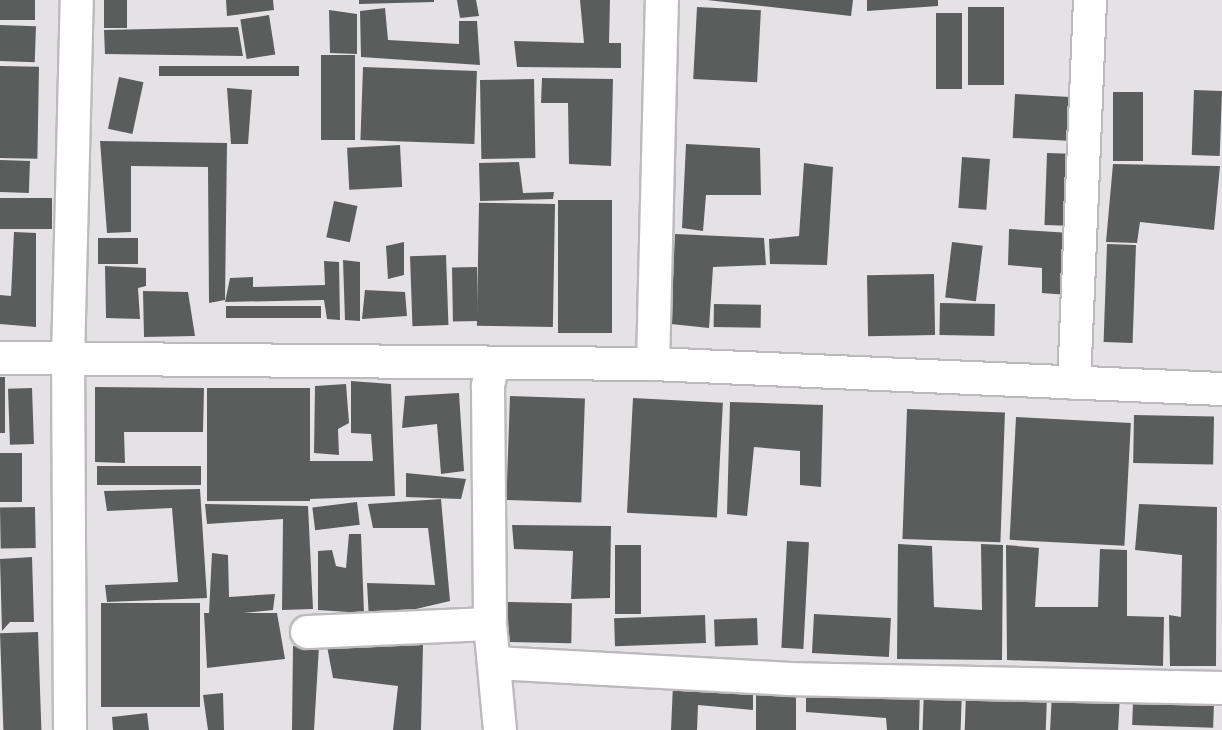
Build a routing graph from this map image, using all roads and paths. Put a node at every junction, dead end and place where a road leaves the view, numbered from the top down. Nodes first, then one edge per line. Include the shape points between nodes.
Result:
1 (76, 0) edge
2 (662, 0) edge
3 (1090, 0) edge
4 (0, 358) edge
5 (68, 359) junction
6 (493, 364) junction
7 (653, 364) junction
8 (1074, 383) junction
9 (1222, 389) edge
10 (490, 624) junction
11 (307, 632) dead end
12 (495, 663) junction
13 (1222, 688) edge
14 (70, 730) edge
15 (500, 730) edge

1 - 5 street
2 - 7 street
3 - 8 street
4 - 5 street
5 - 6 street
5 - 14 street
6 - 7 street
6 - 10 street via 488,386
7 - 8 street
8 - 9 street
10 - 11 street
10 - 12 street
12 - 13 street via 787,679
12 - 15 street

